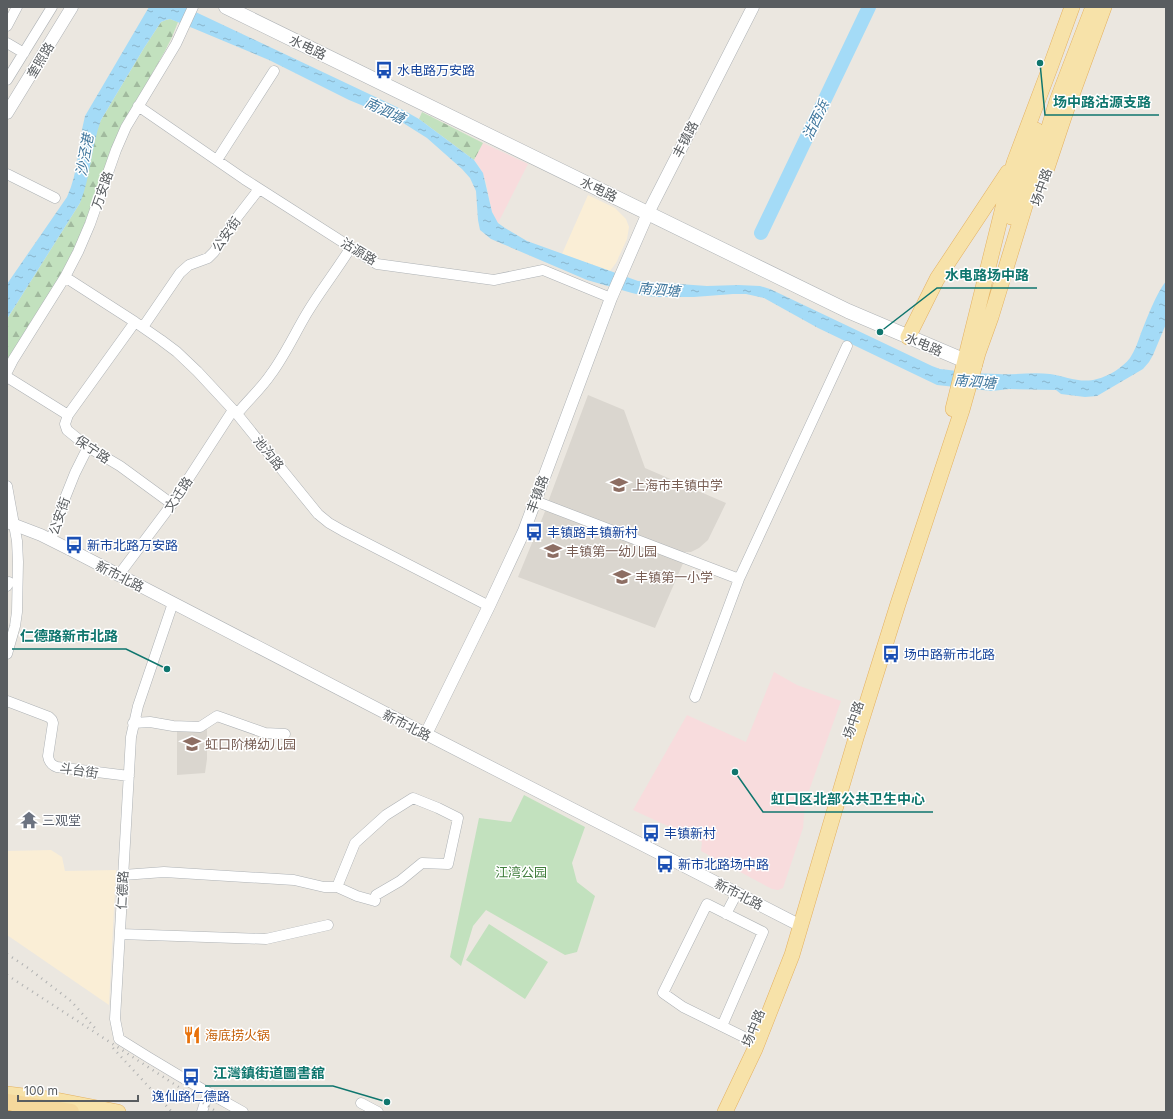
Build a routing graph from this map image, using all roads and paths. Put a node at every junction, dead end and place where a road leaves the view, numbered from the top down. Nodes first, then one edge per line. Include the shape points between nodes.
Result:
1 (17, 7) edge
2 (52, 7) edge
3 (72, 7) edge
4 (226, 7) edge
5 (753, 7) edge
6 (1072, 7) edge
7 (1079, 7) edge
8 (1093, 7) edge
9 (1104, 7) edge
10 (192, 8) edge
11 (7, 26) edge
12 (7, 43) edge
13 (24, 53) junction
14 (274, 71) dead end
15 (7, 80) edge
16 (1051, 100) junction
17 (138, 106) junction
18 (7, 113) edge
19 (217, 160) junction
20 (1014, 163) junction
21 (7, 174) edge
22 (259, 189) junction
23 (55, 198) dead end
24 (648, 213) junction
25 (351, 247) junction
26 (65, 277) junction
27 (612, 295) junction
28 (974, 322) junction
29 (139, 324) junction
30 (908, 337) junction
31 (847, 346) dead end
32 (968, 369) junction
33 (7, 372) edge
34 (7, 377) edge
35 (235, 412) junction
36 (68, 416) junction
37 (88, 447) junction
38 (7, 486) edge
39 (535, 501) junction
40 (172, 504) junction
41 (10, 523) edge
42 (51, 540) junction
43 (118, 576) junction
44 (739, 579) junction
45 (10, 584) edge
46 (173, 603) junction
47 (489, 606) junction
48 (7, 654) edge
49 (695, 697) dead end
50 (7, 701) edge
51 (133, 723) junction
52 (285, 734) dead end
53 (426, 734) junction
54 (129, 776) junction
55 (123, 875) junction
56 (338, 888) junction
57 (737, 893) junction
58 (726, 914) junction
59 (797, 924) junction
60 (328, 925) dead end
61 (120, 934) junction
62 (722, 1026) junction
63 (748, 1039) junction
64 (208, 1093) junction
65 (7, 1094) edge
66 (7, 1102) edge
67 (361, 1103) dead end
68 (90, 1109) edge
69 (71, 1112) edge
70 (118, 1112) edge
71 (202, 1112) edge
72 (243, 1112) edge
73 (378, 1112) edge
74 (716, 1112) edge
75 (725, 1112) edge

1 - 11 street
2 - 13 street
3 - 18 street, 奎照路
4 - 24 main road, 水电路
5 - 24 street, 丰镇路
6 - 20 main road, 场中路
7 - 16 main road, 场中路
8 - 16 main road, 场中路
9 - 32 main road, 场中路 via 1005,292 991,343 984,355
10 - 17 street, 万安路 via 174,48
12 - 13 street
13 - 15 street
14 - 19 street
16 - 28 main road, 场中路 via 985,307
16 - 32 main road, 场中路 via 994,310 978,353
17 - 19 street, 沽源路
17 - 26 street, 万安路 via 116,150 85,238
19 - 22 street, 沽源路
20 - 28 main road, 场中路
20 - 30 main road via 937,279
21 - 23 street
22 - 25 street, 沽源路
22 - 29 street, 公安街 via 214,252 208,258 189,265 180,272
24 - 27 street, 丰镇路
24 - 30 main road, 水电路 via 848,311
25 - 27 street, 沽源路 via 377,264 494,280 543,270
25 - 35 street, 文迁路 via 272,373
26 - 29 street, 池沟路
26 - 33 street, 万安路
27 - 39 street, 丰镇路
28 - 32 main road, 场中路
29 - 35 street, 池沟路 via 197,371
29 - 36 street, 公安街
30 - 32 main road, 水电路
31 - 44 street
32 - 59 main road, 场中路 via 896,611
34 - 36 street
35 - 40 street, 文迁路
35 - 47 street, 池沟路 via 318,514 329,523
36 - 37 street, 保宁路 via 66,430
37 - 40 street, 保宁路 via 120,466
37 - 42 street, 公安街 via 63,503
38 - 41 street
39 - 44 street
39 - 47 street, 丰镇路
40 - 43 street, 文迁路
41 - 42 street, 新市北路
41 - 45 street via 18,552
42 - 43 street, 新市北路
43 - 46 street, 新市北路
44 - 49 street
45 - 48 street via 16,619
46 - 51 street, 仁德路
46 - 53 street, 新市北路
47 - 53 street, 丰镇路
50 - 54 street, 斗台街 via 52,720 48,756 53,766
51 - 52 street via 150,722 200,727 217,716 265,733
51 - 54 street, 仁德路
53 - 57 street, 新市北路
54 - 55 street, 仁德路
55 - 56 street via 164,872 294,880
55 - 61 street, 仁德路
56 - 56 street via 375,901 376,894 400,882 422,863 448,864 458,818 413,798 386,815 354,843
57 - 58 street
57 - 59 street, 新市北路
58 - 62 street via 763,932
58 - 62 street via 707,904 663,993 683,1007
59 - 63 main road, 场中路
59 - 75 main road, 场中路 via 792,955 755,1049
60 - 61 street via 266,939
61 - 64 street, 仁德路 via 115,1019 119,1039
62 - 63 street
63 - 74 main road, 场中路 via 736,1072
64 - 71 street
64 - 72 street, 仁德路
65 - 68 main road via 56,1100
66 - 69 highway
67 - 73 street
68 - 70 main road

